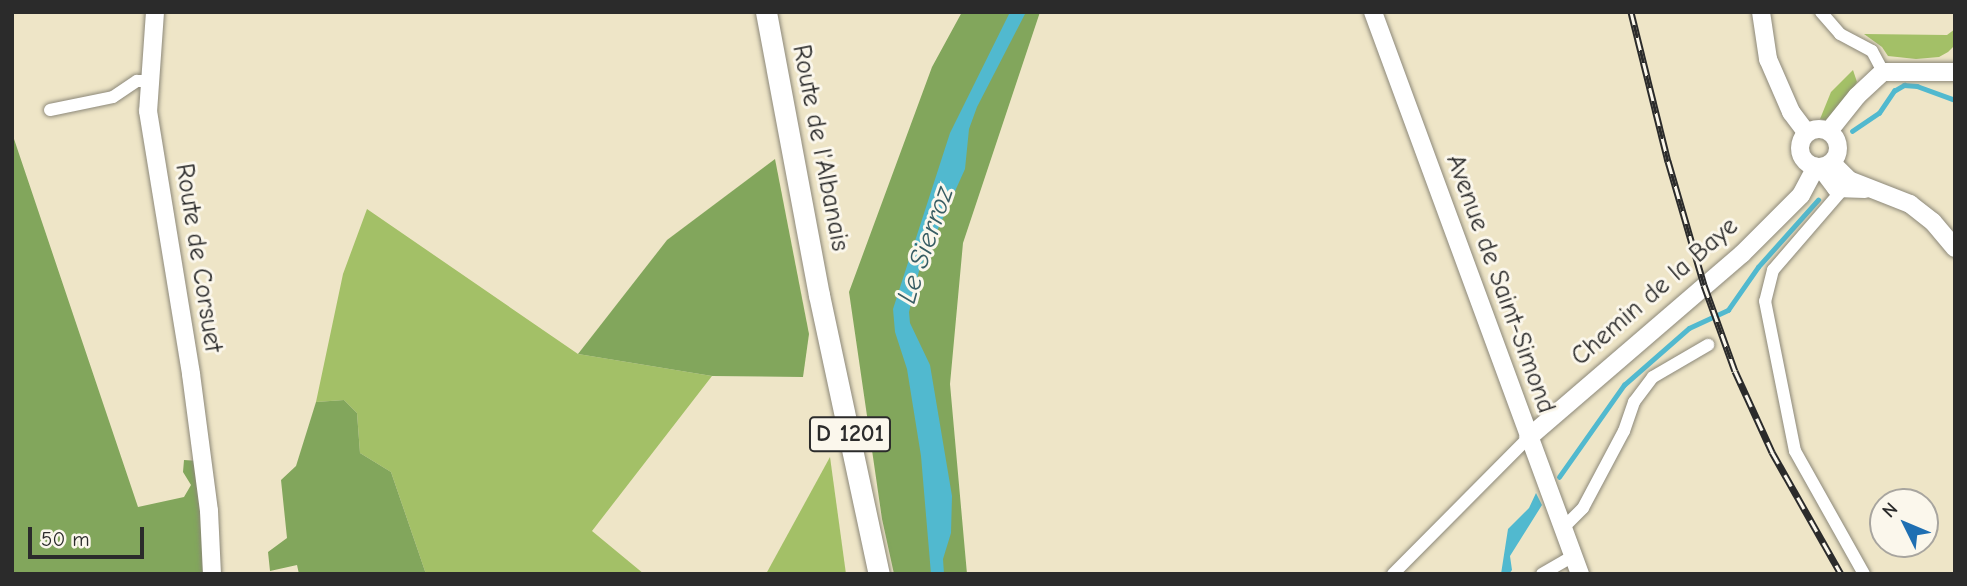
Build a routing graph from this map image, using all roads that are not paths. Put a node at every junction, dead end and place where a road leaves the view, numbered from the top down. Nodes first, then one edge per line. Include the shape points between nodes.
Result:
1 (155, 12) edge
2 (766, 12) edge
3 (1373, 12) edge
4 (1761, 12) edge
5 (1821, 12) edge
6 (1883, 72) junction
7 (1955, 72) edge
8 (148, 81) junction
9 (50, 110) dead end
10 (1807, 133) junction
11 (1834, 138) junction
12 (1801, 156) junction
13 (1823, 166) junction
14 (1840, 189) junction
15 (1875, 189) junction
16 (1801, 195) junction
17 (1955, 247) edge
18 (819, 295) junction
19 (1708, 345) dead end
20 (1528, 438) junction
21 (1563, 528) junction
22 (1573, 556) junction
23 (1543, 573) edge
24 (212, 574) edge
25 (867, 574) edge
26 (879, 574) edge
27 (1393, 574) edge
28 (1580, 574) edge
29 (1864, 574) edge

1 - 8 street, Route de Corsuet
2 - 18 main road, Route de l'Albanais / D 1201
3 - 20 street, Avenue de Saint-Simond
4 - 10 street via 1768,59 1791,112
5 - 6 street via 1840,34 1871,51
6 - 7 street
6 - 11 street via 1868,85
8 - 9 street via 137,82 113,97
8 - 24 street, Route de Corsuet via 148,111 209,511
10 - 11 street via 1818,129
10 - 12 street via 1800,144
11 - 13 street via 1838,155
12 - 13 street
12 - 16 street
13 - 14 street
13 - 15 street
13 - 16 street, Chemin de la Baye
14 - 15 street
14 - 16 street
14 - 29 street via 1773,270 1765,301 1795,451
15 - 17 street via 1910,204
16 - 20 street, Chemin de la Baye via 1742,254
18 - 25 main road, D 1201 via 831,400
18 - 26 main road, D 1201
19 - 21 street via 1653,377 1634,401 1624,431 1583,508
20 - 21 street, Avenue de Saint-Simond
20 - 27 street, Chemin de la Baye
21 - 22 street, Avenue de Saint-Simond
22 - 23 street
22 - 28 street, Avenue de Saint-Simond

